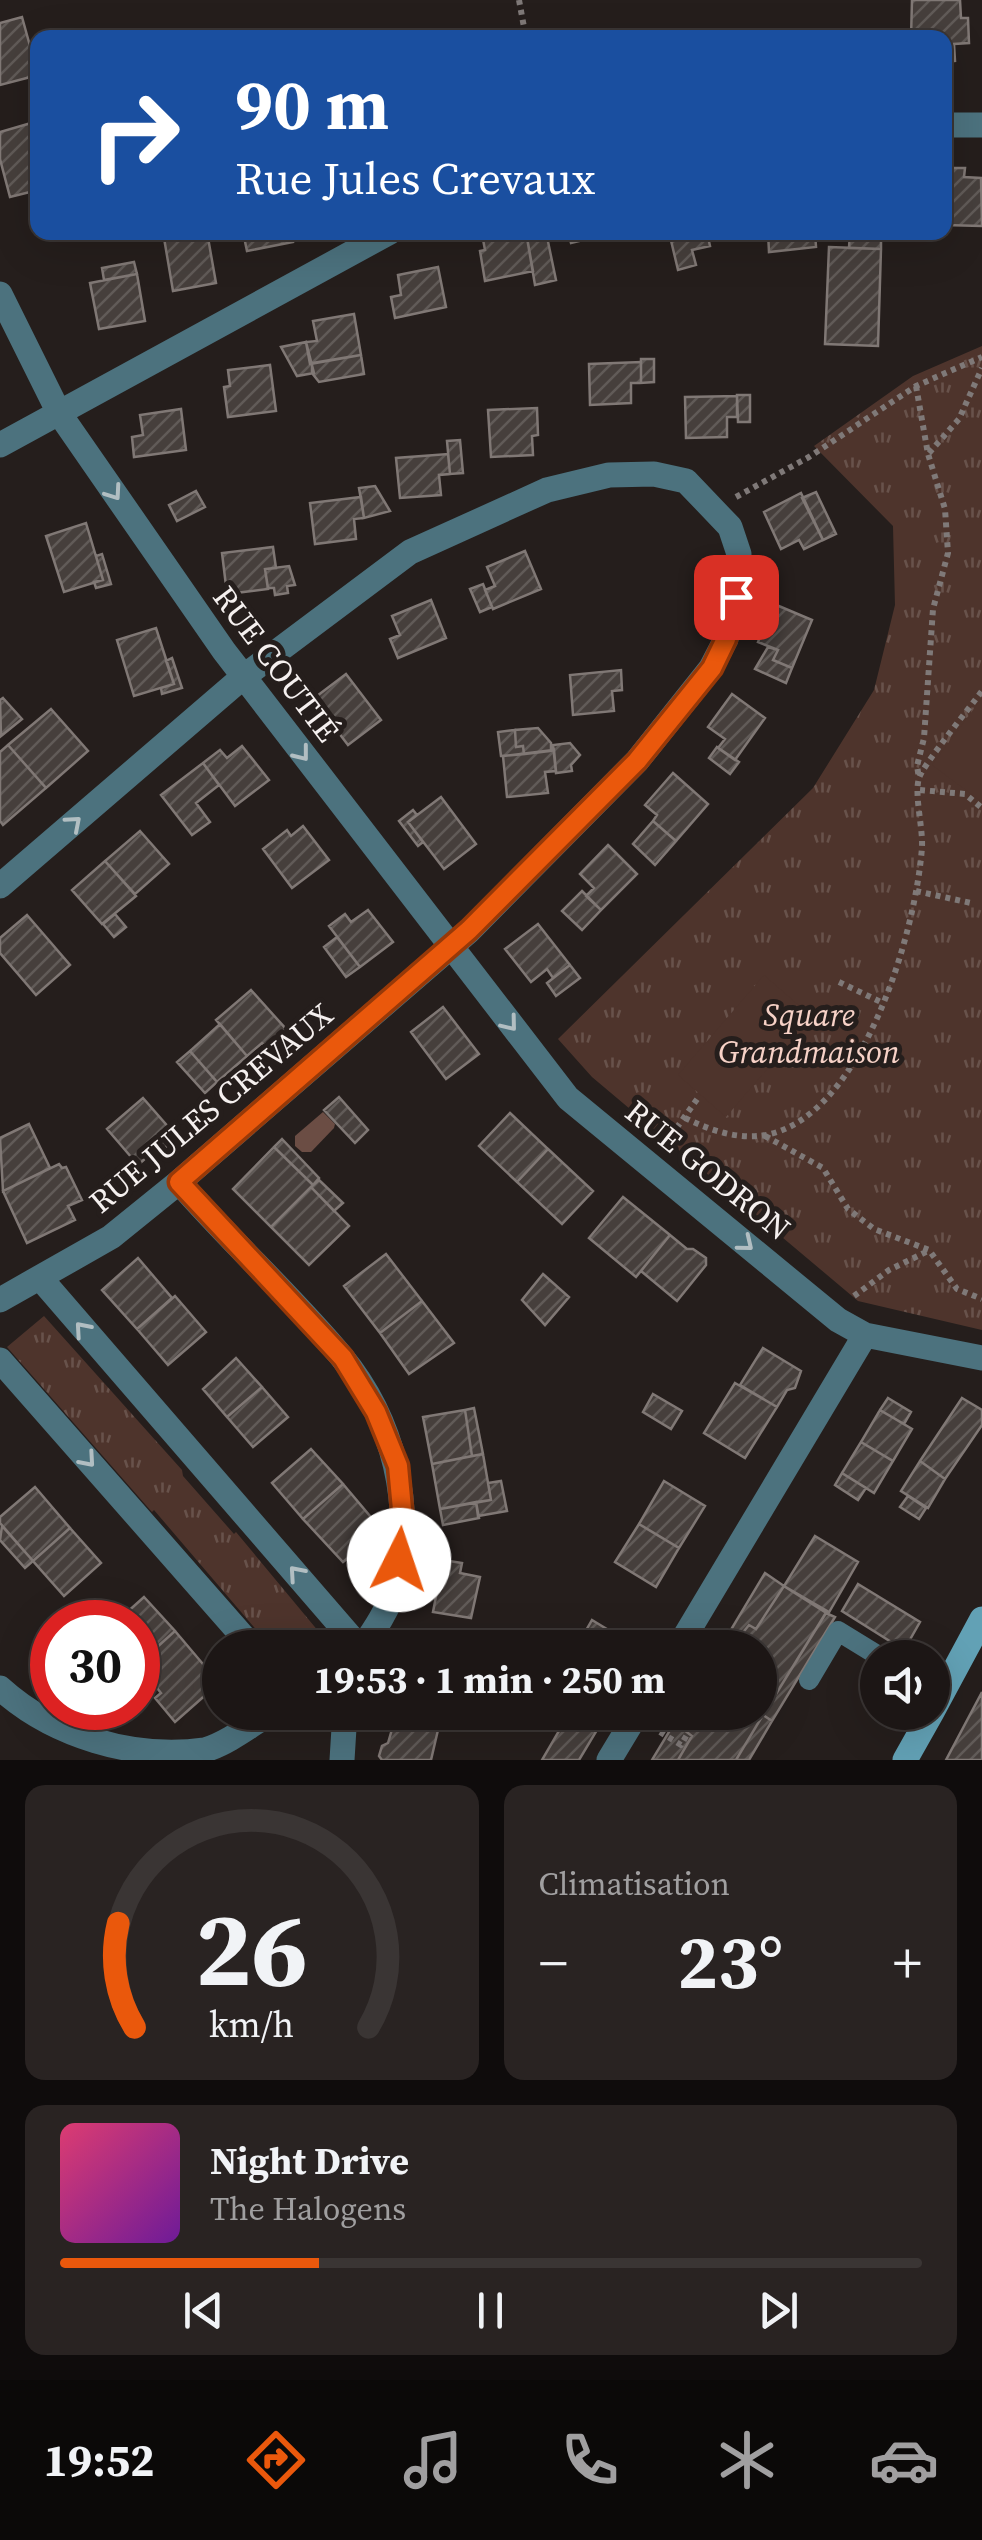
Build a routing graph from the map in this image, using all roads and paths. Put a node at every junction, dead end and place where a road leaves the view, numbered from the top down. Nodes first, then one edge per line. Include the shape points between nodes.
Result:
1 (519, 0) edge
2 (525, 30) edge
3 (952, 125) edge
4 (982, 125) edge
5 (375, 240) edge
6 (0, 294) edge
7 (982, 357) edge
8 (982, 368) edge
9 (916, 386) junction
10 (59, 412) junction
11 (0, 445) edge
12 (928, 454) junction
13 (715, 508) junction
14 (243, 677) junction
15 (982, 691) edge
16 (919, 778) junction
17 (920, 790) junction
18 (982, 808) edge
19 (0, 886) edge
20 (916, 891) junction
21 (971, 903) dead end
22 (450, 947) junction
23 (839, 982) dead end
24 (884, 1003) junction
25 (698, 1098) dead end
26 (684, 1118) junction
27 (764, 1135) junction
28 (649, 1165) junction
29 (179, 1182) junction
30 (929, 1250) junction
31 (40, 1279) junction
32 (0, 1299) edge
33 (982, 1299) edge
34 (838, 1320) junction
35 (865, 1334) junction
36 (982, 1358) edge
37 (0, 1360) edge
38 (982, 1620) edge
39 (237, 1630) edge
40 (345, 1630) edge
41 (371, 1630) edge
42 (689, 1630) edge
43 (860, 1645) edge
44 (950, 1675) edge
45 (809, 1680) dead end
46 (0, 1688) edge
47 (242, 1730) edge
48 (344, 1730) edge
49 (627, 1730) edge
50 (920, 1730) edge
51 (342, 1760) edge
52 (609, 1760) edge
53 (905, 1760) edge

1 - 2 path
3 - 4 street
5 - 10 street
6 - 10 street, RUE COUTIÉ
7 - 9 path
8 - 12 path via 958,419
9 - 12 path
9 - 13 path via 809,457
10 - 11 street
10 -> 14 street, RUE COUTIÉ
12 - 16 path via 945,509 948,554 934,609
13 - 14 street via 686,481 654,474 609,475 547,490 410,552
13 - 22 street, RUE JULES CREVAUX via 739,554 730,625 712,668 637,761
19 -> 14 street
14 -> 22 street, RUE COUTIÉ
15 - 16 path
16 - 17 path
17 - 18 path via 965,794
17 - 20 path
20 - 21 path
20 - 24 path
22 -> 28 street, RUE GODRON via 568,1098
22 - 29 street, RUE JULES CREVAUX
23 - 24 path
24 - 27 path via 833,1092 805,1116
25 - 26 path
26 - 27 path via 709,1130
26 - 28 path
27 - 30 path via 823,1168 848,1209 874,1229
28 -> 34 street, RUE GODRON
29 - 31 street, RUE JULES CREVAUX via 111,1238
29 - 41 street via 343,1358 376,1412 398,1466 404,1531 394,1590
30 - 33 path via 957,1290
30 - 34 path via 855,1295
31 - 32 street, RUE JULES CREVAUX
40 -> 31 street
34 - 35 street, RUE GODRON
35 - 36 street, RUE GODRON
35 - 42 street
37 -> 39 street
38 - 44 street
43 - 45 lane via 838,1632
46 - 47 street via 62,1732 119,1753 176,1757 210,1749
48 - 51 street
49 - 52 street
50 - 53 street

